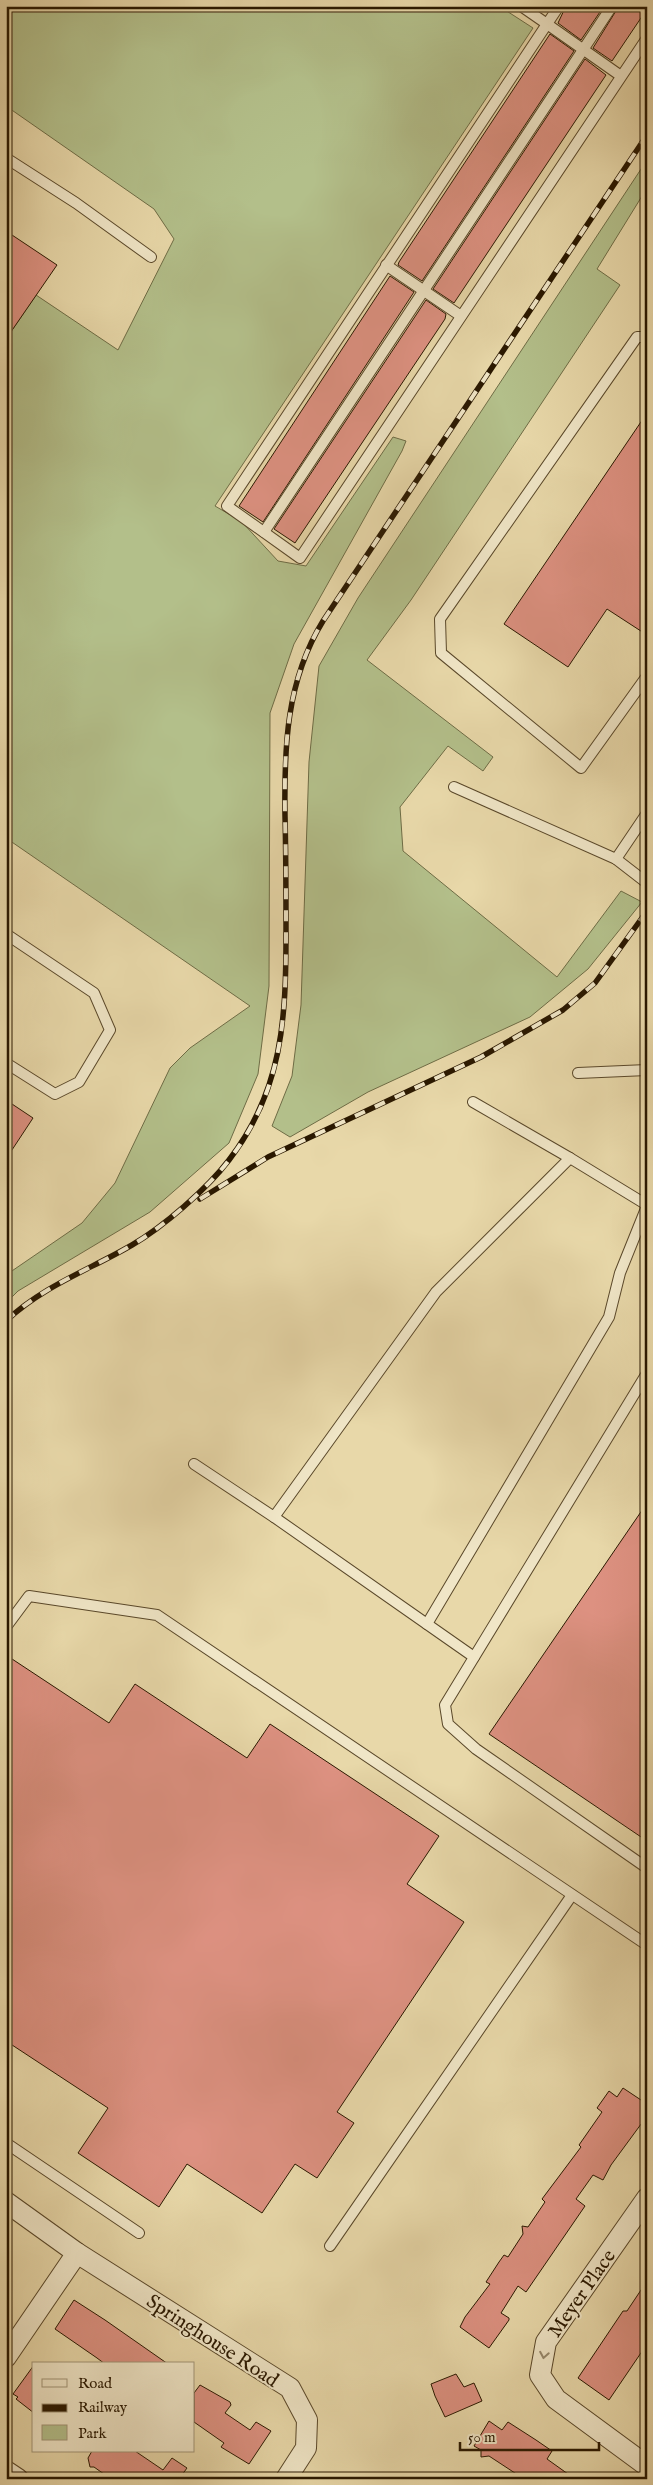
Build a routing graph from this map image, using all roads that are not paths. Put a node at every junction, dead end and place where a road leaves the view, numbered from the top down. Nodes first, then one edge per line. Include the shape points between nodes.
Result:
1 (520, 6) edge
2 (559, 6) edge
3 (612, 6) edge
4 (547, 24) junction
5 (647, 38) edge
6 (584, 49) junction
7 (621, 76) junction
8 (6, 158) edge
9 (151, 257) dead end
10 (386, 265) junction
11 (424, 291) junction
12 (461, 316) junction
13 (647, 337) edge
14 (264, 532) junction
15 (647, 676) edge
16 (454, 787) dead end
17 (647, 813) edge
18 (616, 859) junction
19 (647, 883) edge
20 (6, 934) edge
21 (6, 1063) edge
22 (647, 1070) edge
23 (578, 1072) dead end
24 (473, 1102) dead end
25 (570, 1158) junction
26 (647, 1206) edge
27 (647, 1373) edge
28 (194, 1464) dead end
29 (274, 1518) junction
30 (427, 1624) junction
31 (6, 1627) edge
32 (474, 1657) junction
33 (647, 1868) edge
34 (572, 1894) junction
35 (647, 1944) edge
36 (6, 2143) edge
37 (647, 2198) edge
38 (6, 2202) edge
39 (139, 2234) dead end
40 (330, 2246) dead end
41 (78, 2253) junction
42 (6, 2357) edge
43 (647, 2466) edge
44 (6, 2471) edge
45 (18, 2479) edge
46 (286, 2479) edge

1 - 4 lane
2 - 4 lane
3 - 6 lane
4 - 6 lane
4 - 10 lane
5 - 7 lane
6 - 7 lane
6 - 11 lane
7 - 12 lane
8 - 9 lane
10 - 11 lane
10 - 14 lane via 227,506
11 - 12 lane
11 - 14 lane
12 - 14 lane via 300,558
13 - 15 lane via 637,337 440,620 441,654 581,768
16 - 18 lane
17 - 18 lane
18 - 19 lane
20 - 21 lane via 94,993 110,1030 79,1082 55,1094
22 - 23 lane
24 - 25 lane
25 - 26 lane
25 - 29 lane via 436,1292
26 - 30 lane via 620,1274 609,1317
27 - 32 lane
28 - 29 lane
29 - 30 lane
30 - 32 lane
31 - 34 lane via 29,1596 157,1615
32 - 33 lane via 445,1704 448,1724 476,1749
34 - 35 lane
34 - 40 lane
36 - 39 lane
37 -> 43 street, Meyer Place via 546,2342 540,2375 556,2399
38 - 41 street, Springhouse Road
41 - 42 street
41 - 46 street, Springhouse Road via 290,2388 306,2420 306,2448
44 - 45 street

